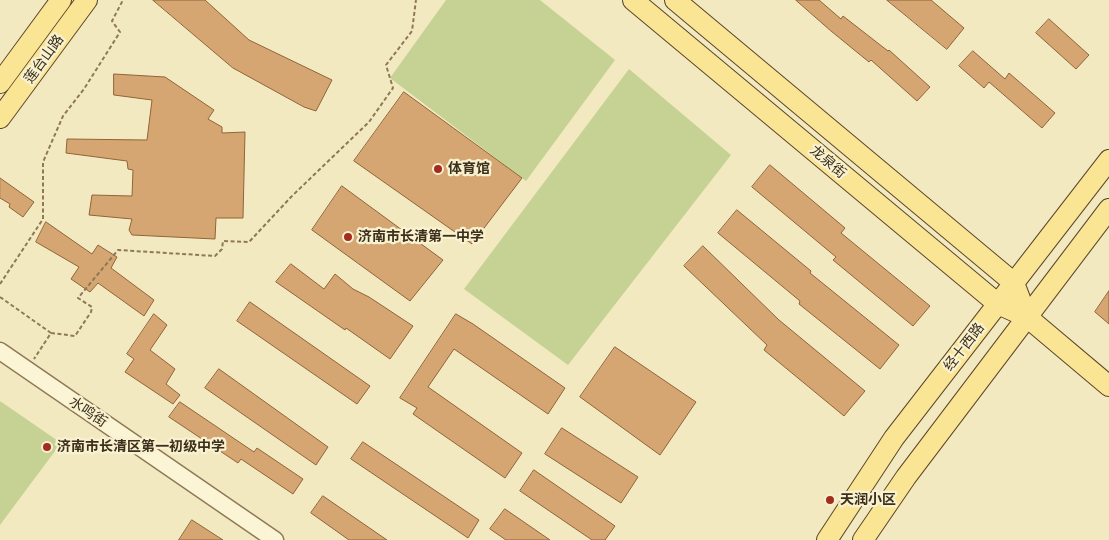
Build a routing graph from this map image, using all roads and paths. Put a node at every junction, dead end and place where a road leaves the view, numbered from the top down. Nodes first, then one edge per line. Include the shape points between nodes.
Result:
1 (61, 0) edge
2 (87, 0) edge
3 (123, 0) edge
4 (416, 0) edge
5 (633, 0) edge
6 (675, 0) edge
7 (0, 83) edge
8 (0, 118) edge
9 (1109, 160) edge
10 (1109, 209) edge
11 (1014, 283) junction
12 (0, 284) edge
13 (0, 297) edge
14 (998, 304) junction
15 (1027, 316) junction
16 (51, 333) junction
17 (0, 350) edge
18 (28, 370) junction
19 (1109, 386) edge
20 (275, 540) edge
21 (828, 540) edge
22 (863, 540) edge

1 - 7 main road, 莲台山路
2 - 8 main road, 莲台山路
3 - 12 path via 112,21 120,32 63,116 43,162 43,219
4 - 16 path via 412,31 386,65 393,88 369,122 249,242 223,241 222,249 215,256 118,250 78,298 92,307 74,336
5 - 14 main road, 龙泉街
6 - 11 main road, 龙泉街
9 - 11 main road, 经十西路
10 - 15 main road
11 - 14 main road, 经十西路
11 - 15 main road, 龙泉街
13 - 16 path
14 - 15 main road, 龙泉街
14 - 21 main road, 经十西路 via 894,438
15 - 19 main road, 龙泉街
15 - 22 main road via 906,477
16 - 18 path
17 - 18 street, 水鸣街
18 - 20 street, 水鸣街

